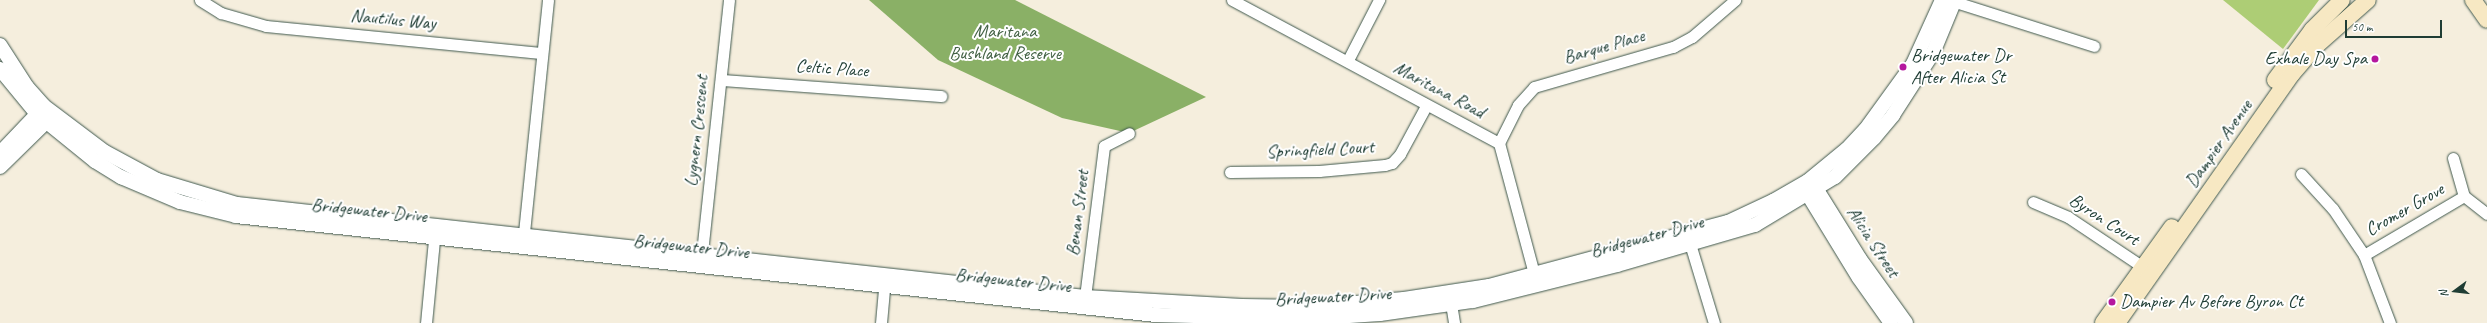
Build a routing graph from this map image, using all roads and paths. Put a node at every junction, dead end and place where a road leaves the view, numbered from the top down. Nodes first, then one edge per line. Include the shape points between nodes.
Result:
1 (200, 0) edge
2 (548, 0) edge
3 (729, 0) edge
4 (1232, 0) edge
5 (1379, 0) edge
6 (1735, 0) edge
7 (1950, 0) edge
8 (2342, 0) edge
9 (2368, 0) edge
10 (2473, 0) edge
11 (2487, 20) edge
12 (0, 45) edge
13 (2094, 46) dead end
14 (541, 53) junction
15 (1348, 60) junction
16 (0, 68) edge
17 (721, 80) junction
18 (941, 96) dead end
19 (1426, 106) junction
20 (45, 114) junction
21 (1130, 133) dead end
22 (1499, 142) junction
23 (0, 153) edge
24 (2453, 158) dead end
25 (0, 167) edge
26 (1230, 172) dead end
27 (2301, 174) dead end
28 (1809, 188) junction
29 (2464, 196) junction
30 (2033, 202) dead end
31 (2487, 214) edge
32 (435, 232) junction
33 (1689, 239) junction
34 (523, 241) junction
35 (2364, 254) junction
36 (701, 261) junction
37 (2149, 271) junction
38 (1535, 280) junction
39 (885, 281) junction
40 (1451, 299) junction
41 (1084, 302) junction
42 (426, 323) edge
43 (881, 323) edge
44 (1454, 323) edge
45 (1714, 323) edge
46 (1891, 323) edge
47 (1906, 323) edge
48 (2103, 323) edge
49 (2117, 323) edge
50 (2390, 323) edge

1 - 14 street, Nautilus Way via 236,19 266,26
2 - 14 street
3 - 17 street, Lygnern Crescent
4 - 15 street, Maritana Road
5 - 15 street
6 - 22 street, Barque Place via 1692,37 1673,47 1534,87 1518,105
7 - 13 street
7 - 28 street, Bridgewater Drive via 1933,54 1893,115 1854,159
8 - 37 main road, Dampier Avenue via 2299,47
9 - 37 main road, Dampier Avenue via 2325,38 2292,74
10 - 11 main road
12 - 20 street, Bridgewater Drive
14 - 34 street
15 - 19 street, Maritana Road
16 - 20 street, Bridgewater Drive
17 - 18 street, Celtic Place
17 - 36 street, Lygnern Crescent
19 - 22 street, Maritana Road
19 - 26 street, Springfield Court via 1400,154 1392,163 1319,171
20 - 23 street
20 - 25 street
20 - 32 street, Bridgewater Drive via 157,180 212,198 237,204
21 - 41 street, Benan Street via 1104,146
22 - 38 street, Maritana Road
24 - 29 street, Cromer Grove
27 - 35 street via 2333,209
28 - 33 street, Bridgewater Drive
28 - 46 street, Alicia Street via 1859,278
28 - 47 street, Alicia Street
29 - 31 street, Cromer Grove
29 - 35 street, Cromer Grove
30 - 37 street, Byron Court via 2068,217
32 - 34 street, Bridgewater Drive
32 - 42 street
33 - 38 street, Bridgewater Drive
33 - 45 street
34 - 36 street, Bridgewater Drive
35 - 50 street
36 - 39 street, Bridgewater Drive
37 - 48 main road, Dampier Avenue
37 - 49 main road, Dampier Avenue
38 - 40 street, Bridgewater Drive via 1489,286
39 - 41 street, Bridgewater Drive
39 - 43 street
40 - 41 street, Bridgewater Drive via 1309,307
40 - 44 street

